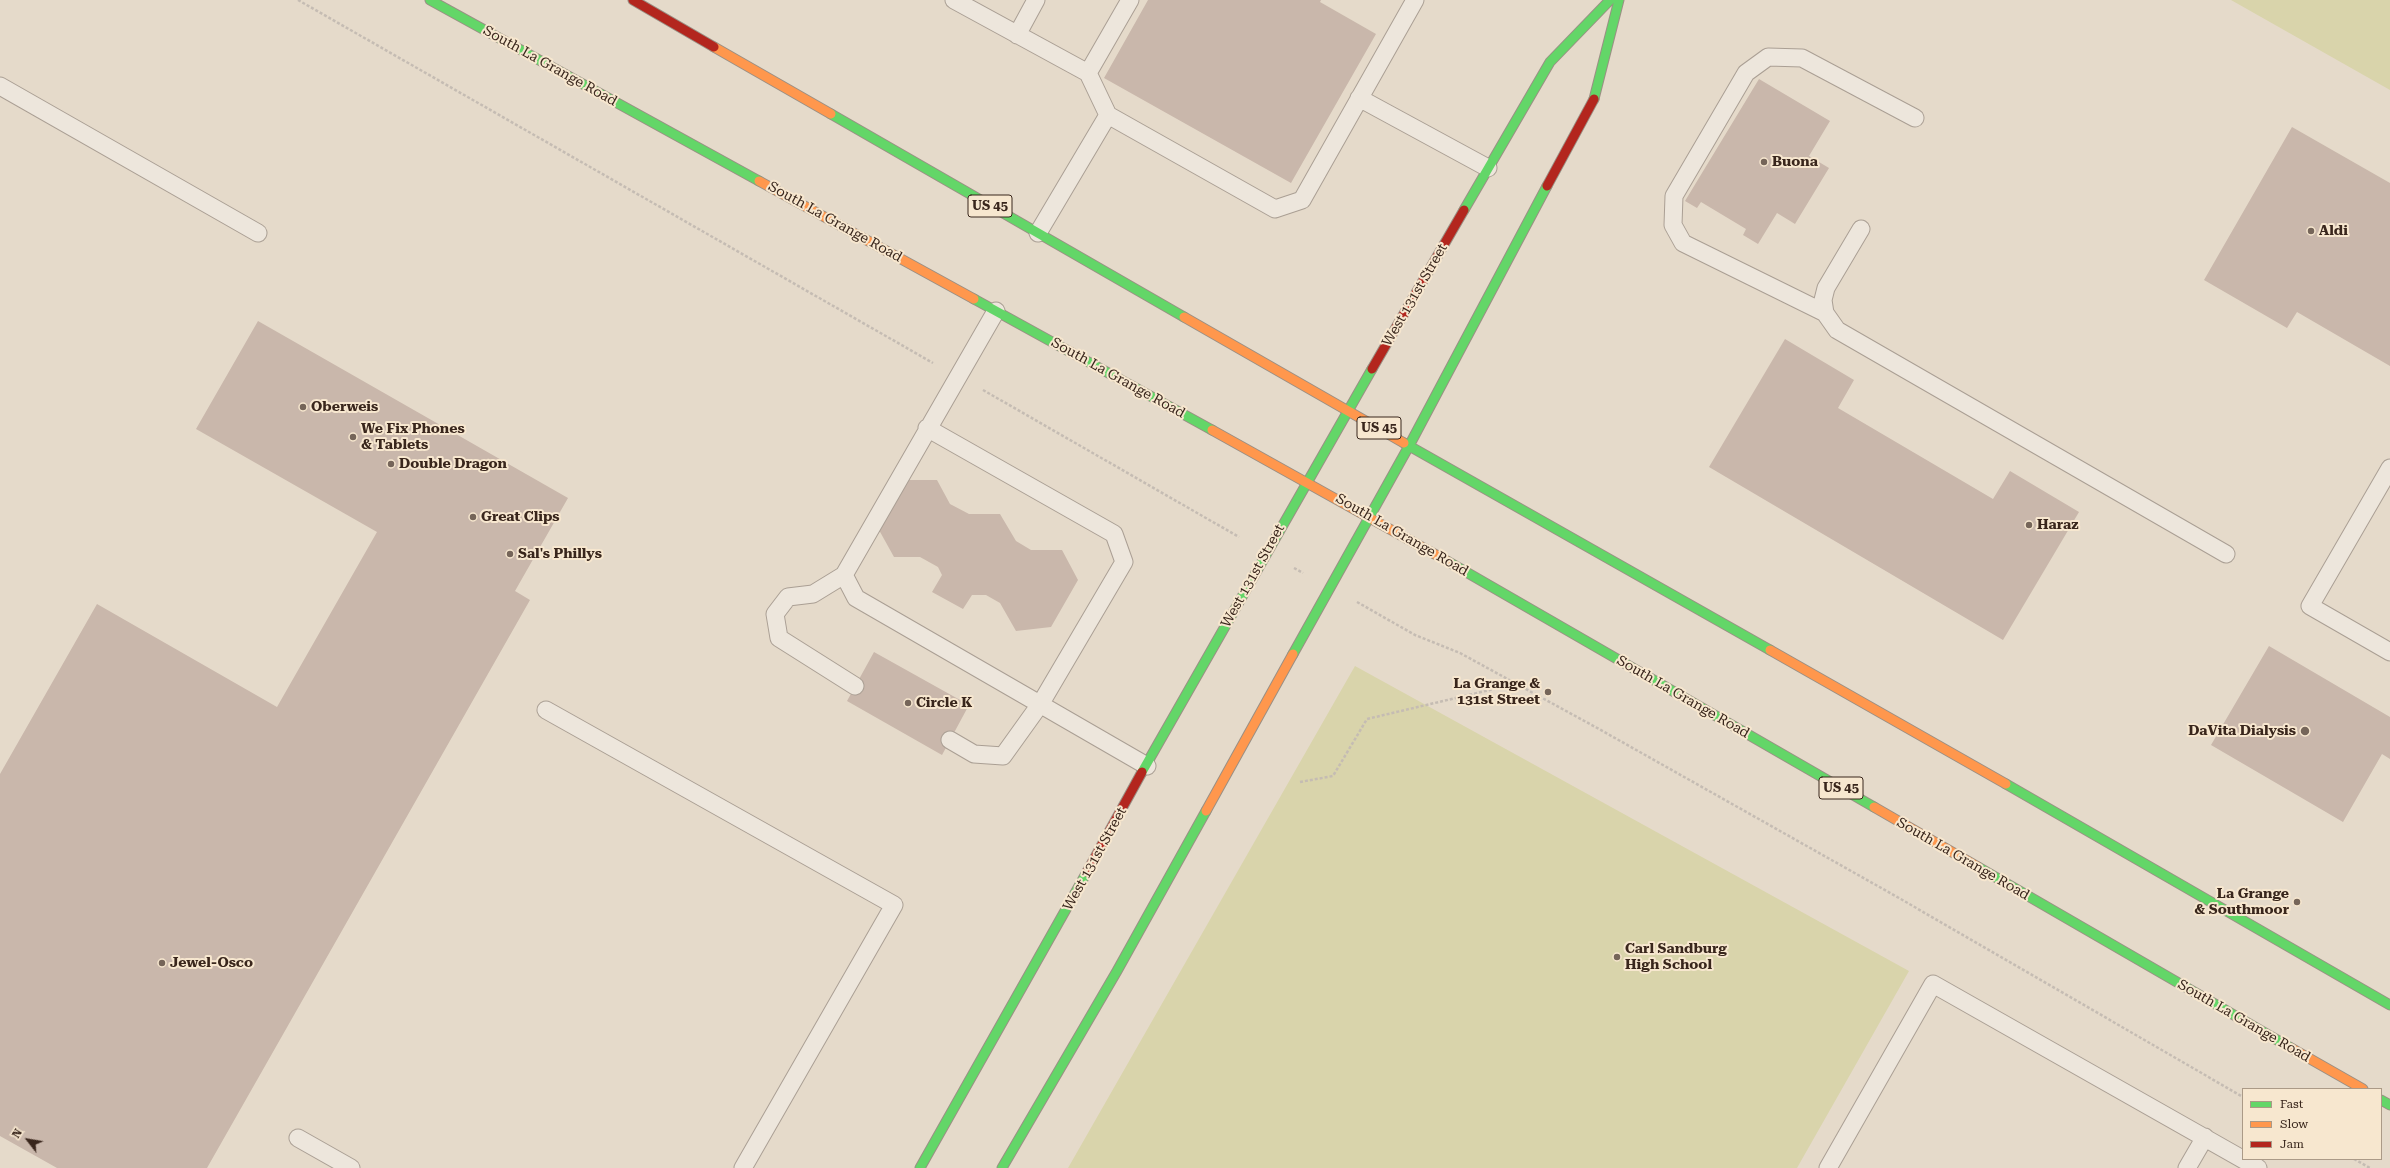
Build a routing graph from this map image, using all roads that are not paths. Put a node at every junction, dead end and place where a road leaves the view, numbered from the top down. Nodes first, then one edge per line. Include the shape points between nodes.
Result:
1 (430, 0) edge
2 (633, 0) edge
3 (954, 0) edge
4 (1036, 0) edge
5 (1130, 0) edge
6 (1415, 0) edge
7 (1610, 0) edge
8 (1619, 0) edge
9 (1017, 35) junction
10 (1088, 74) junction
11 (0, 86) edge
12 (1359, 98) junction
13 (1108, 115) junction
14 (1915, 118) dead end
15 (1488, 168) junction
16 (1861, 229) dead end
17 (258, 233) dead end
18 (1038, 234) junction
19 (996, 311) junction
20 (1825, 312) junction
21 (1348, 411) junction
22 (927, 428) junction
23 (1409, 446) junction
24 (2390, 468) edge
25 (1308, 482) junction
26 (1368, 515) junction
27 (2226, 554) dead end
28 (844, 575) junction
29 (2390, 652) edge
30 (855, 686) dead end
31 (1040, 703) junction
32 (546, 710) dead end
33 (950, 740) dead end
34 (1147, 766) junction
35 (2390, 1004) edge
36 (2360, 1088) edge
37 (2205, 1137) junction
38 (298, 1138) dead end
39 (2242, 1159) edge
40 (2244, 1160) edge
41 (351, 1168) edge
42 (743, 1168) edge
43 (920, 1168) edge
44 (1002, 1168) edge
45 (1828, 1168) edge
46 (2187, 1168) edge
47 (2258, 1168) edge

1 - 19 main road, South La Grange Road / US 45
2 - 18 main road, US 45
3 - 9 lane
4 - 9 lane
5 - 10 lane
6 - 12 lane
7 - 15 main road, West 131st Street via 1550,62
8 - 23 main road via 1596,94
9 - 10 lane
10 - 13 lane
11 - 17 lane
12 - 13 lane via 1302,200 1275,209
12 - 15 lane
13 - 18 lane
14 - 20 lane via 1802,58 1768,57 1746,73 1674,196 1673,225 1684,243
15 - 21 main road, West 131st Street
16 - 20 lane via 1826,288 1823,300
18 - 21 main road, US 45
19 - 22 lane
19 - 25 main road, South La Grange Road / US 45
20 - 27 lane via 1837,330
21 - 23 main road, US 45
21 - 25 main road, West 131st Street
22 - 28 lane
22 - 31 lane via 1114,534 1124,562
23 - 26 main road
23 - 35 main road, US 45
24 - 29 lane via 2310,606
25 - 26 main road, South La Grange Road / US 45
25 - 34 main road, West 131st Street via 1283,522
26 - 36 main road, South La Grange Road / US 45
26 - 44 main road via 1117,971
28 - 30 lane via 813,594 788,597 775,614 779,638
28 - 31 lane via 856,598
31 - 33 lane via 1004,756 974,754
31 - 34 lane
32 - 42 lane via 894,905
34 - 43 main road, West 131st Street
37 - 39 lane
37 - 45 lane via 1933,984
37 - 46 lane
38 - 41 lane
40 - 47 lane

